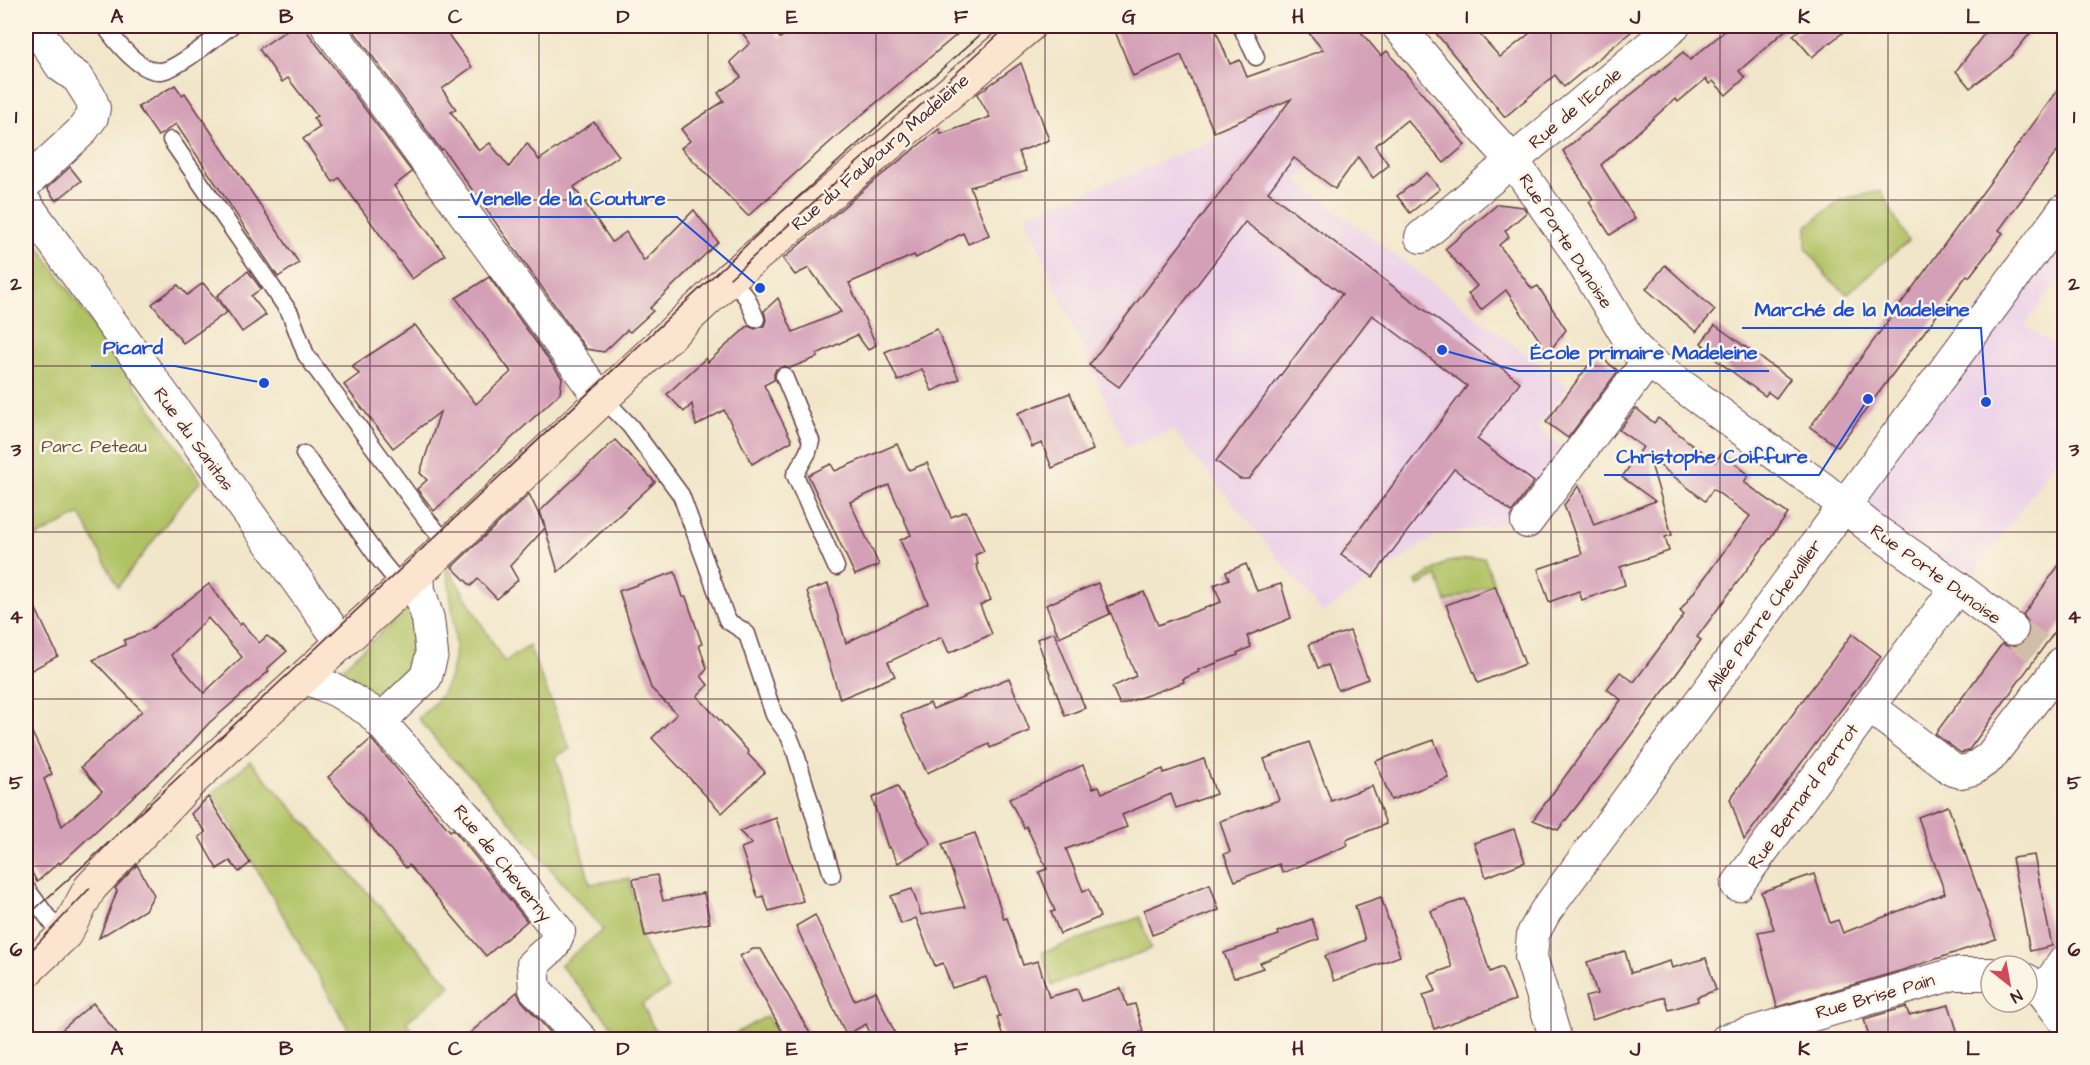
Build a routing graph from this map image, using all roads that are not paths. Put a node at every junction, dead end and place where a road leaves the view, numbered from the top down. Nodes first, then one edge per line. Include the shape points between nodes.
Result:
1 (35, 26) edge
2 (105, 26) edge
3 (231, 26) edge
4 (327, 26) edge
5 (1029, 26) edge
6 (1241, 26) edge
7 (1398, 26) edge
8 (1674, 26) edge
9 (1256, 57) dead end
10 (171, 140) dead end
11 (1513, 161) junction
12 (26, 183) edge
13 (26, 204) edge
14 (2064, 210) edge
15 (1421, 237) dead end
16 (730, 278) junction
17 (756, 319) dead end
18 (1648, 362) junction
19 (784, 376) dead end
20 (604, 399) junction
21 (304, 454) dead end
22 (1845, 506) junction
23 (1527, 522) dead end
24 (447, 545) junction
25 (836, 567) dead end
26 (410, 580) junction
27 (1958, 587) junction
28 (2012, 629) tunnel mouth
29 (342, 643) junction
30 (2058, 661) edge
31 (305, 677) junction
32 (1869, 706) junction
33 (380, 721) junction
34 (832, 875) dead end
35 (1737, 885) dead end
36 (26, 888) edge
37 (65, 934) junction
38 (2064, 962) edge
39 (26, 971) edge
40 (1979, 974) edge
41 (2039, 983) edge
42 (2039, 991) edge
43 (2064, 1020) edge
44 (582, 1040) edge
45 (1556, 1040) edge
46 (1726, 1040) edge

1 - 12 street via 61,66 78,78 93,108 92,117 81,132
2 - 3 lane via 117,44 135,59 161,71 174,67
4 - 20 street
5 - 16 street, Rue du Faubourg Madeleine
6 - 9 lane
7 - 11 street, Rue Porte Dunoise
8 - 11 street, Rue de l'Ecale
10 - 24 lane via 290,313 306,355
11 - 15 street, Rue de l'Ecale
11 - 18 street, Rue Porte Dunoise via 1573,247 1633,346
13 - 29 street, Rue du Sanitas
14 - 22 street, Allée Pierre Chevallier
16 - 17 lane via 747,298
16 - 20 street, Rue du Faubourg Madeleine
18 - 22 street, Rue Porte Dunoise
18 - 23 street
19 - 25 lane via 811,441 795,476
20 - 24 street, Rue du Faubourg Madeleine
20 - 34 lane via 630,426 681,495 727,620 747,634 774,715 795,751
21 - 26 lane via 379,559
22 - 27 street, Rue Porte Dunoise
22 - 45 street, Allée Pierre Chevallier via 1545,912 1533,934 1531,957
24 - 26 street, Rue du Faubourg Madeleine
26 - 29 street, Rue du Faubourg Madeleine
26 - 33 street via 419,590 428,619 432,654 426,677
27 - 28 street, Rue Porte Dunoise
27 - 32 street, Rue Bernard Perrot
29 - 31 street, Rue du Faubourg Madeleine
30 - 32 street, Rue Bernard Perrot via 1990,757 1967,771 1953,770
31 - 33 street, Rue de Cheverny via 337,691
31 - 37 street, Rue du Faubourg Madeleine via 191,781 90,888
32 - 35 street, Rue Bernard Perrot
33 - 44 street, Rue de Cheverny via 477,829 559,932 553,946 533,964 535,988
36 - 37 lane via 55,927
37 - 39 street
38 - 41 street
40 - 46 street, Rue Brise Pain via 1954,974
42 - 43 street

